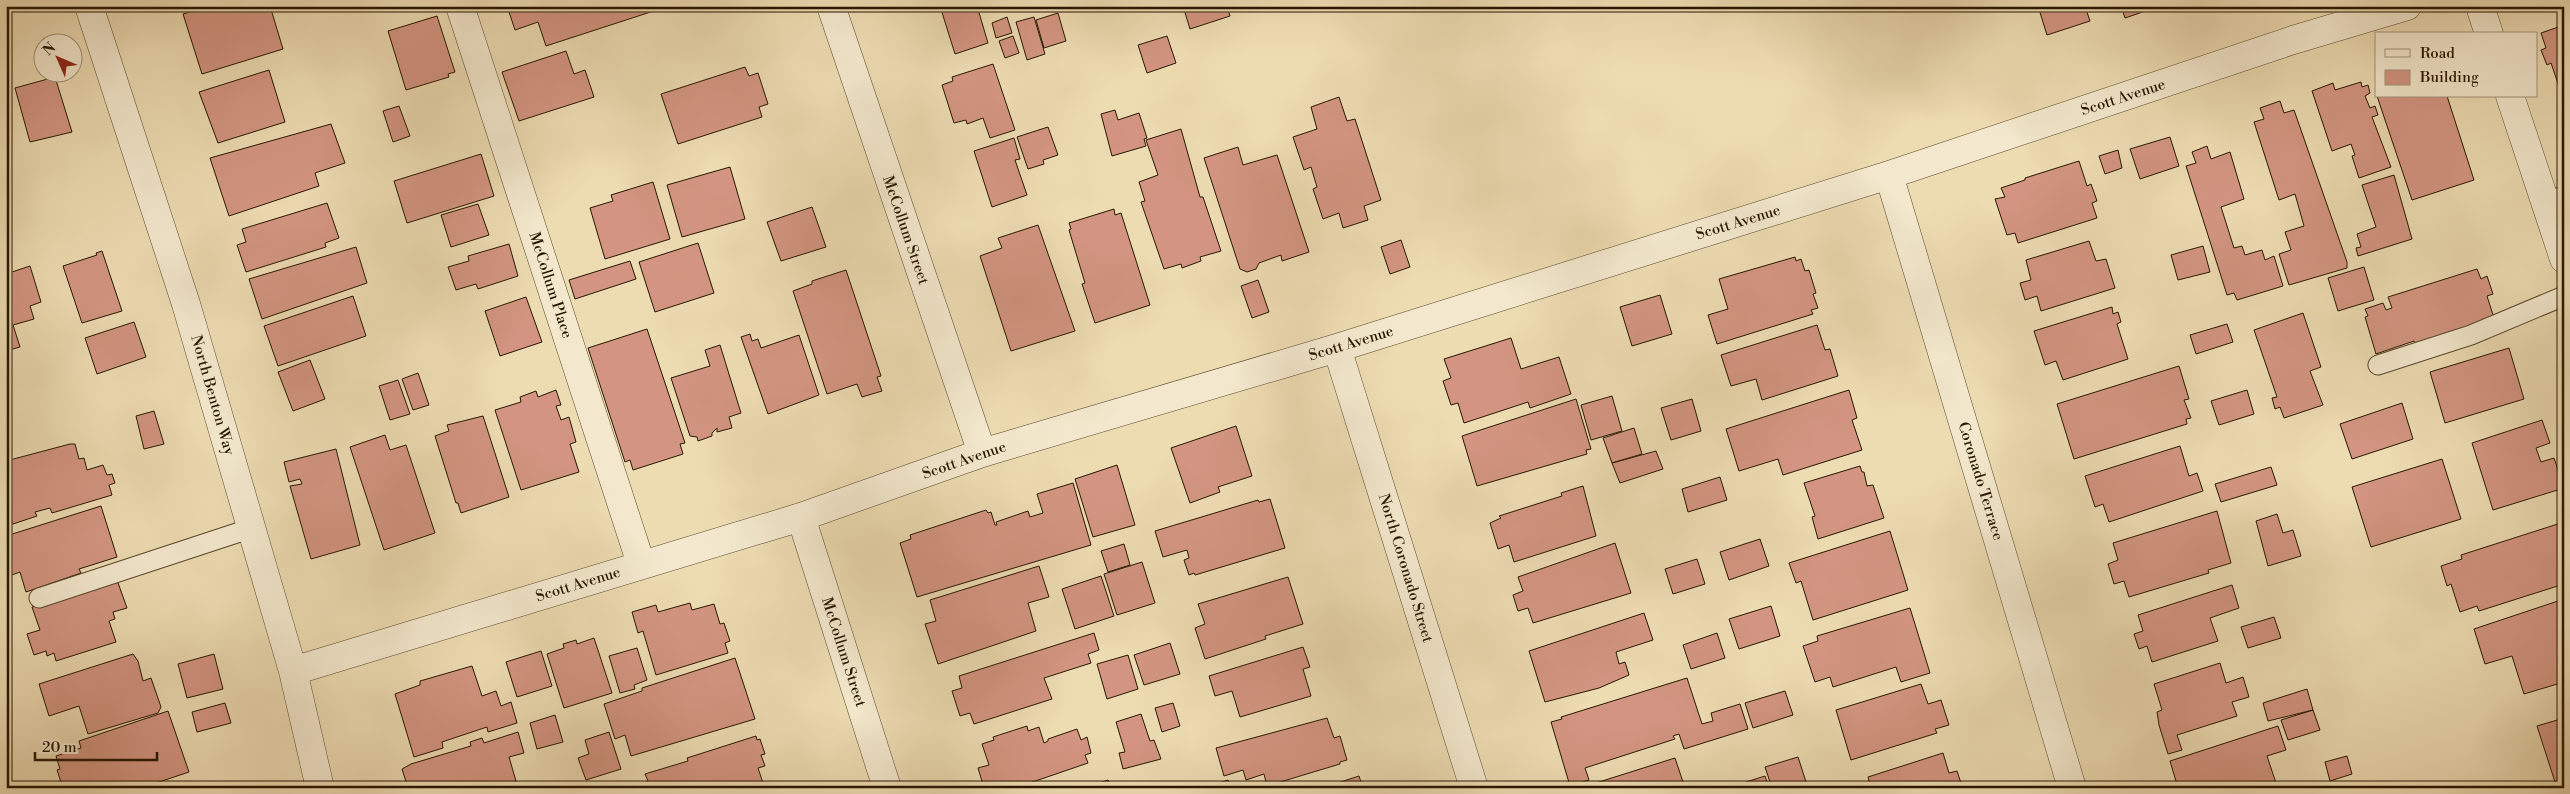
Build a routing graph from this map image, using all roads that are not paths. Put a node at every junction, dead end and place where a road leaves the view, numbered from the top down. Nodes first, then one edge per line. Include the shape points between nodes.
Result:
1 (89, 6) edge
2 (460, 6) edge
3 (831, 6) edge
4 (2407, 6) edge
5 (2480, 6) edge
6 (2335, 16) edge
7 (2488, 32) edge
8 (2511, 98) edge
9 (1889, 175) junction
10 (2554, 199) edge
11 (2564, 259) edge
12 (2564, 296) edge
13 (1337, 348) junction
14 (2378, 365) dead end
15 (982, 453) junction
16 (801, 517) junction
17 (252, 528) junction
18 (641, 564) junction
19 (39, 598) dead end
20 (293, 671) junction
21 (320, 788) edge
22 (887, 788) edge
23 (1474, 788) edge
24 (2072, 788) edge

1 - 17 street, North Benton Way via 186,304
2 - 18 street, McCollum Place
3 - 15 street, McCollum Street
4 - 6 street, Scott Avenue
5 - 7 street
6 - 9 street, Scott Avenue
8 - 10 street
9 - 13 street, Scott Avenue
9 - 24 street, Coronado Terrace
10 - 11 street
12 - 14 lane via 2472,335
13 - 15 street, Scott Avenue
13 - 23 street, North Coronado Street
15 - 16 street, Scott Avenue
16 - 18 street, Scott Avenue
16 - 22 street, McCollum Street
17 - 19 lane
17 - 20 street, North Benton Way
18 - 20 street, Scott Avenue
20 - 21 street, North Benton Way

